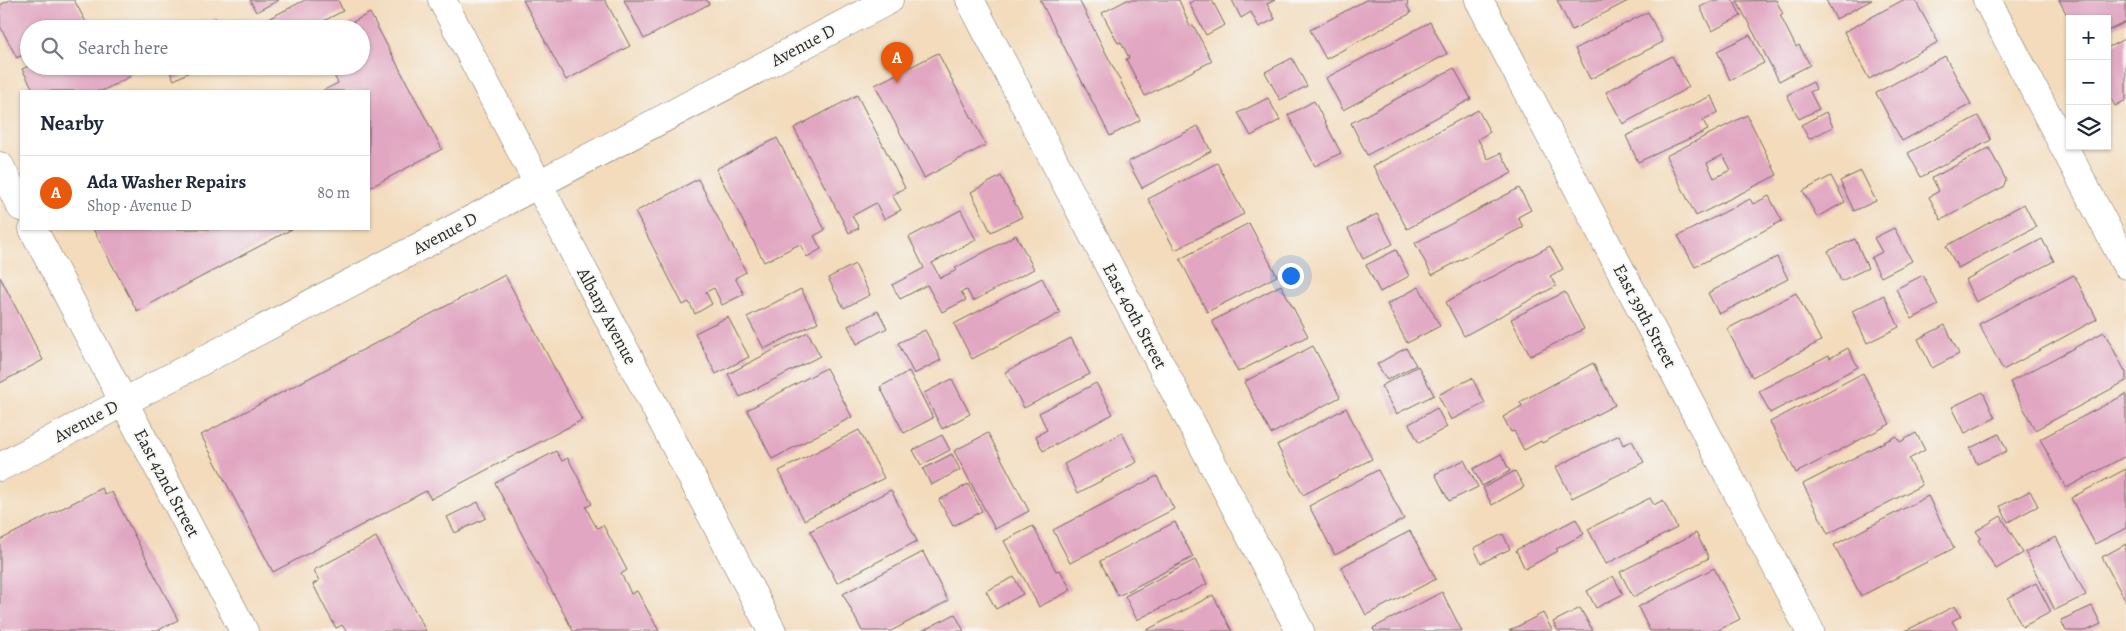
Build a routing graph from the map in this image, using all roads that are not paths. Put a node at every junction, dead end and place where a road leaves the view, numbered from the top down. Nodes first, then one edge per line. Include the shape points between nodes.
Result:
1 (442, 0) edge
2 (890, 0) edge
3 (970, 0) edge
4 (1479, 0) edge
5 (1987, 0) edge
6 (0, 166) edge
7 (538, 183) junction
8 (20, 205) edge
9 (34, 230) edge
10 (2126, 265) edge
11 (124, 401) junction
12 (0, 467) edge
13 (244, 631) edge
14 (772, 631) edge
15 (1300, 631) edge
16 (1810, 631) edge

1 - 7 street, Albany Avenue
2 - 7 street, Avenue D
3 - 15 street, East 40th Street
4 - 16 street, East 39th Street
5 - 10 street
6 - 8 street
7 - 11 street, Avenue D
7 - 14 street, Albany Avenue
9 - 11 street, East 42nd Street
11 - 12 street, Avenue D
11 - 13 street, East 42nd Street

